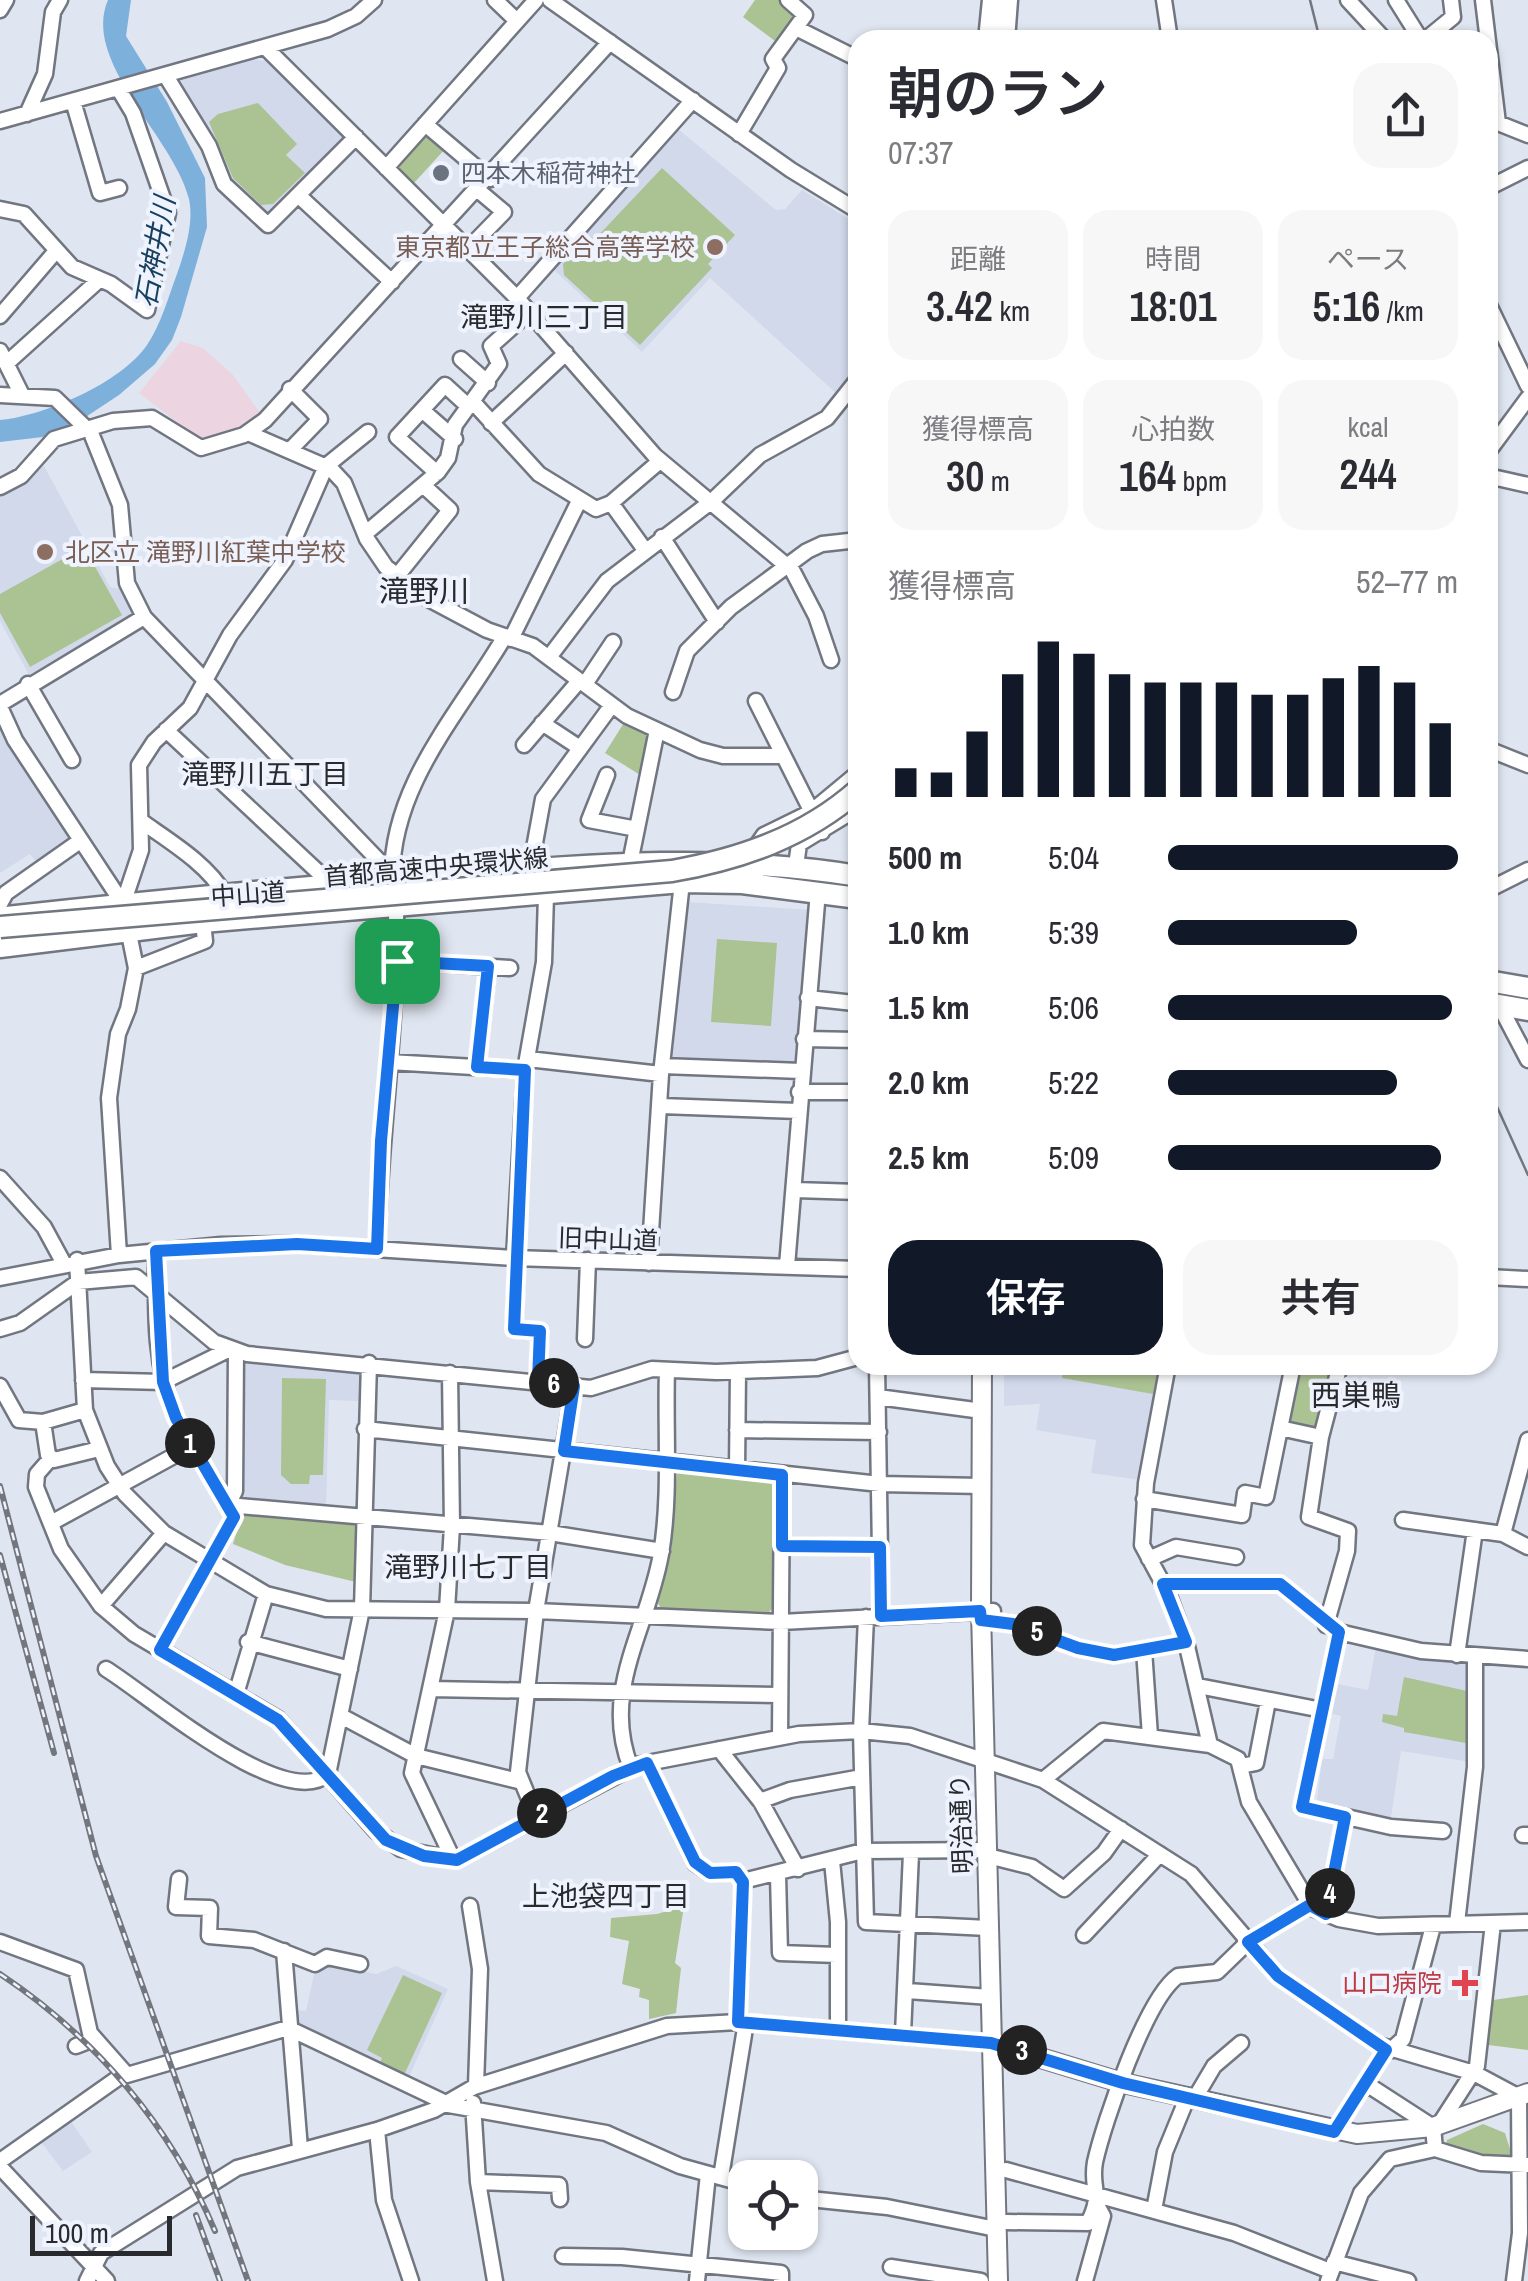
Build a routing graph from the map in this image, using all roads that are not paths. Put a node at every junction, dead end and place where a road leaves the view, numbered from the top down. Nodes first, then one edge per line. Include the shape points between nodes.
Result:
1 (6, 0) edge
2 (60, 0) edge
3 (374, 0) edge
4 (495, 0) edge
5 (536, 0) edge
6 (550, 0) edge
7 (788, 0) edge
8 (993, 0) edge
9 (1008, 0) edge
10 (1018, 0) edge
11 (1164, 0) edge
12 (1348, 0) edge
13 (1396, 0) edge
14 (1451, 0) edge
15 (1483, 0) edge
16 (0, 10) edge
17 (517, 21) junction
18 (796, 28) junction
19 (990, 30) edge
20 (1005, 30) edge
21 (1016, 30) edge
22 (1168, 30) edge
23 (1376, 30) edge
24 (1416, 30) edge
25 (1437, 30) edge
26 (1486, 30) edge
27 (610, 42) junction
28 (266, 48) junction
29 (848, 54) edge
30 (160, 78) junction
31 (121, 87) junction
32 (73, 100) junction
33 (693, 100) junction
34 (27, 114) junction
35 (0, 121) edge
36 (1498, 123) edge
37 (425, 124) junction
38 (739, 134) junction
39 (1528, 135) edge
40 (356, 138) junction
41 (386, 168) junction
42 (1528, 168) edge
43 (1498, 183) edge
44 (484, 185) junction
45 (119, 188) dead end
46 (298, 195) junction
47 (848, 205) edge
48 (0, 210) edge
49 (446, 227) junction
50 (468, 249) junction
51 (56, 251) junction
52 (100, 280) junction
53 (392, 282) junction
54 (517, 298) junction
55 (530, 312) junction
56 (0, 316) edge
57 (1498, 324) edge
58 (566, 353) junction
59 (3, 357) edge
60 (461, 359) dead end
61 (488, 383) junction
62 (1528, 386) edge
63 (290, 389) junction
64 (848, 391) edge
65 (22, 394) junction
66 (0, 395) edge
67 (1528, 398) edge
68 (471, 405) junction
69 (422, 410) junction
70 (491, 423) junction
71 (84, 425) junction
72 (368, 432) dead end
73 (248, 433) junction
74 (1498, 438) edge
75 (455, 439) junction
76 (290, 450) junction
77 (660, 461) junction
78 (326, 466) junction
79 (436, 473) junction
80 (1498, 478) edge
81 (424, 486) junction
82 (1528, 486) edge
83 (0, 487) edge
84 (712, 500) junction
85 (579, 502) junction
86 (611, 503) junction
87 (366, 534) junction
88 (662, 537) junction
89 (848, 541) edge
90 (645, 550) junction
91 (788, 565) junction
92 (397, 576) junction
93 (144, 617) junction
94 (717, 622) junction
95 (508, 638) junction
96 (613, 642) dead end
97 (550, 656) junction
98 (832, 660) dead end
99 (206, 682) junction
100 (582, 683) junction
101 (28, 684) junction
102 (674, 692) dead end
103 (756, 700) dead end
104 (0, 705) edge
105 (612, 705) junction
106 (542, 723) junction
107 (166, 730) junction
108 (657, 730) junction
109 (524, 746) dead end
110 (580, 748) junction
111 (1498, 753) edge
112 (781, 756) junction
113 (72, 760) dead end
114 (1528, 765) edge
115 (607, 775) dead end
116 (848, 781) edge
117 (848, 800) edge
118 (811, 812) junction
119 (848, 815) edge
120 (140, 821) junction
121 (637, 830) junction
122 (822, 832) junction
123 (80, 841) junction
124 (749, 861) junction
125 (630, 862) junction
126 (796, 866) junction
127 (530, 870) junction
128 (1528, 870) edge
129 (848, 874) edge
130 (392, 880) junction
131 (682, 882) junction
132 (1498, 885) edge
133 (332, 886) junction
134 (818, 891) junction
135 (226, 895) junction
136 (546, 895) junction
137 (848, 896) edge
138 (0, 904) edge
139 (123, 904) junction
140 (396, 909) junction
141 (0, 918) edge
142 (203, 922) junction
143 (125, 930) junction
144 (0, 932) edge
145 (85, 935) junction
146 (0, 946) edge
147 (397, 961) junction
148 (488, 966) junction
149 (136, 968) junction
150 (510, 968) dead end
151 (1498, 984) edge
152 (1528, 988) edge
153 (808, 998) junction
154 (848, 1002) edge
155 (1498, 1005) edge
156 (1528, 1010) edge
157 (1498, 1012) edge
158 (804, 1039) junction
159 (848, 1040) edge
160 (1528, 1060) edge
161 (389, 1062) junction
162 (526, 1064) junction
163 (477, 1067) junction
164 (662, 1070) junction
165 (801, 1071) junction
166 (799, 1092) junction
167 (848, 1092) edge
168 (661, 1106) junction
169 (799, 1111) junction
170 (0, 1178) edge
171 (795, 1190) junction
172 (848, 1192) edge
173 (377, 1249) junction
174 (156, 1251) junction
175 (118, 1255) junction
176 (516, 1258) junction
177 (588, 1260) junction
178 (70, 1261) junction
179 (650, 1263) junction
180 (787, 1266) junction
181 (848, 1269) edge
182 (0, 1278) edge
183 (1498, 1278) edge
184 (1528, 1279) edge
185 (78, 1282) junction
186 (156, 1292) junction
187 (0, 1328) edge
188 (585, 1339) dead end
189 (233, 1350) junction
190 (848, 1360) edge
191 (369, 1363) junction
192 (667, 1370) junction
193 (738, 1372) junction
194 (450, 1373) junction
195 (877, 1375) edge
196 (982, 1375) edge
197 (992, 1375) edge
198 (1166, 1375) edge
199 (1291, 1375) edge
200 (1338, 1375) edge
201 (83, 1380) junction
202 (538, 1380) junction
203 (163, 1382) junction
204 (0, 1386) edge
205 (574, 1386) junction
206 (878, 1397) junction
207 (86, 1410) junction
208 (982, 1411) junction
209 (42, 1422) junction
210 (1280, 1428) junction
211 (366, 1429) junction
212 (737, 1430) junction
213 (879, 1432) junction
214 (1322, 1437) junction
215 (452, 1440) junction
216 (1528, 1440) edge
217 (192, 1446) junction
218 (99, 1450) junction
219 (564, 1451) junction
220 (51, 1458) junction
221 (665, 1464) junction
222 (737, 1470) junction
223 (782, 1475) junction
224 (880, 1484) junction
225 (119, 1486) junction
226 (982, 1486) junction
227 (1144, 1499) junction
228 (228, 1506) junction
229 (365, 1518) junction
230 (1404, 1520) dead end
231 (51, 1524) junction
232 (452, 1526) junction
233 (1475, 1530) junction
234 (164, 1534) junction
235 (550, 1534) junction
236 (1503, 1534) junction
237 (782, 1546) junction
238 (880, 1547) junction
239 (1528, 1547) edge
240 (662, 1551) junction
241 (1236, 1557) dead end
242 (1149, 1559) junction
243 (210, 1564) junction
244 (1163, 1584) junction
245 (266, 1594) junction
246 (102, 1606) junction
247 (362, 1609) junction
248 (447, 1610) junction
249 (536, 1611) junction
250 (642, 1616) junction
251 (987, 1616) junction
252 (874, 1617) junction
253 (781, 1622) junction
254 (1332, 1628) junction
255 (248, 1642) junction
256 (1186, 1642) junction
257 (160, 1650) junction
258 (1144, 1650) junction
259 (1457, 1654) junction
260 (1475, 1656) junction
261 (1528, 1659) edge
262 (350, 1669) junction
263 (106, 1670) dead end
264 (1198, 1686) junction
265 (430, 1689) junction
266 (528, 1692) junction
267 (236, 1694) junction
268 (619, 1694) junction
269 (778, 1695) junction
270 (1268, 1701) junction
271 (1322, 1710) junction
272 (341, 1716) junction
273 (861, 1731) junction
274 (1150, 1736) junction
275 (780, 1737) junction
276 (1210, 1744) junction
277 (719, 1748) junction
278 (416, 1756) junction
279 (989, 1760) junction
280 (647, 1763) junction
281 (1240, 1766) junction
282 (632, 1768) junction
283 (328, 1774) junction
284 (862, 1777) junction
285 (1043, 1780) junction
286 (518, 1781) junction
287 (760, 1801) junction
288 (536, 1816) junction
289 (1345, 1817) junction
290 (1121, 1829) junction
291 (1444, 1831) dead end
292 (863, 1852) junction
293 (911, 1853) junction
294 (991, 1854) junction
295 (1160, 1854) junction
296 (452, 1860) junction
297 (832, 1861) junction
298 (798, 1870) junction
299 (778, 1874) junction
300 (178, 1878) dead end
301 (743, 1882) junction
302 (1310, 1905) junction
303 (470, 1906) dead end
304 (1326, 1914) junction
305 (1528, 1922) edge
306 (1493, 1923) junction
307 (1457, 1924) junction
308 (910, 1926) junction
309 (1432, 1926) junction
310 (988, 1928) junction
311 (1084, 1935) dead end
312 (0, 1942) edge
313 (1248, 1942) junction
314 (284, 1950) junction
315 (837, 1955) junction
316 (360, 1964) dead end
317 (908, 1991) junction
318 (990, 1996) junction
319 (742, 2022) junction
320 (288, 2028) junction
321 (838, 2030) junction
322 (903, 2034) junction
323 (94, 2039) junction
324 (1241, 2043) dead end
325 (997, 2044) junction
326 (76, 2046) dead end
327 (1389, 2050) junction
328 (1474, 2072) junction
329 (125, 2073) junction
330 (1123, 2083) junction
331 (1365, 2083) junction
332 (474, 2087) junction
333 (1524, 2095) edge
334 (1192, 2097) junction
335 (444, 2104) junction
336 (473, 2110) junction
337 (1436, 2127) junction
338 (377, 2130) junction
339 (1334, 2132) junction
340 (300, 2149) junction
341 (1435, 2149) junction
342 (0, 2164) edge
343 (1525, 2164) edge
344 (1006, 2170) junction
345 (715, 2175) junction
346 (728, 2179) edge
347 (478, 2182) junction
348 (560, 2199) dead end
349 (818, 2200) edge
350 (1098, 2200) junction
351 (1154, 2210) junction
352 (1001, 2226) junction
353 (1524, 2253) edge
354 (564, 2256) dead end
355 (698, 2264) junction
356 (891, 2267) dead end
357 (1330, 2271) edge
358 (90, 2274) edge
359 (107, 2281) edge
360 (411, 2281) edge
361 (495, 2281) edge
362 (697, 2281) edge
363 (781, 2281) edge
364 (981, 2281) edge
365 (998, 2281) edge
366 (1008, 2281) edge
367 (1084, 2281) edge
368 (1408, 2281) edge
369 (1514, 2281) edge

1 - 16 street
2 - 34 street via 45,74
3 - 28 street via 338,26
4 - 17 street
5 - 17 street
6 - 27 street
7 - 18 street via 805,15
8 - 19 highway
9 - 20 highway
10 - 21 highway
11 - 22 street
12 - 23 street
13 - 24 street
14 - 25 street via 1453,18
15 - 26 street
17 - 37 street
18 - 29 street
18 - 38 street via 773,59 778,68
27 - 33 street
27 - 44 street
28 - 30 street
28 - 40 street
30 - 31 street
30 - 46 street via 208,146 224,184 268,224
31 - 32 street
31 - 52 street via 168,213 147,310
32 - 34 street
32 - 45 street via 100,193
33 - 38 street
33 - 54 street
34 - 35 street
36 - 39 street
37 - 41 street
37 - 44 street
38 - 47 street
40 - 41 street
40 - 46 street
41 - 49 street
42 - 43 street
44 - 49 street
44 - 50 street via 504,212
46 - 53 street
48 - 51 street via 24,214
49 - 50 street
49 - 53 street
50 - 54 street
51 - 52 street
51 - 56 street
52 - 59 street
53 - 63 street
54 - 55 street
55 - 58 street
55 - 61 street via 491,346 499,364
57 - 62 street
58 - 70 street
58 - 77 street
59 - 65 street
60 - 61 street
61 - 68 street
63 - 73 street
63 - 76 street via 320,419
64 - 84 street via 828,418 760,455
65 - 66 street
65 - 71 street via 59,401
67 - 74 street
68 - 69 street via 445,385
68 - 70 street
68 - 75 street via 455,426
69 - 75 street
69 - 79 street via 397,437
70 - 85 street via 540,474
71 - 73 street via 133,418 161,422 201,448
71 - 83 street via 54,439 20,476
71 - 93 street via 120,505 126,583
72 - 78 street
73 - 76 street
75 - 79 street
76 - 78 street
77 - 84 street
77 - 86 street
78 - 87 street via 344,483
78 - 99 street via 296,543
79 - 81 street
80 - 82 street
81 - 87 street
81 - 92 street via 450,510
84 - 88 street
84 - 91 street
85 - 86 street via 596,509
85 - 95 street
86 - 90 street
87 - 92 street
88 - 90 street
88 - 94 street
89 - 91 street via 822,544
90 - 97 street via 607,581
91 - 94 street
91 - 98 street
92 - 95 street
93 - 99 street
93 - 101 street
94 - 102 street via 686,651
95 - 97 street
95 - 130 street via 412,781
96 - 100 street
97 - 100 street
99 - 107 street
99 - 130 street
100 - 105 street
100 - 106 street
101 - 104 street
101 - 113 street
103 - 112 street
104 - 123 street
105 - 108 street
105 - 110 street
106 - 109 street
106 - 110 street
107 - 120 street via 139,765
107 - 133 street
108 - 112 street via 723,756
108 - 121 street
110 - 127 street via 540,805
111 - 114 street
112 - 118 street
115 - 121 street via 590,820
116 - 118 street
117 - 144 highway, 首都高速中央環状線, bridge via 779,841 672,871
118 - 122 street
118 - 124 street via 764,835
119 - 122 street
120 - 135 street via 189,856
120 - 139 street via 140,850
121 - 125 street
122 - 126 street via 799,844
123 - 138 street
123 - 139 street
124 - 125 highway, 中山道
124 - 126 highway, 中山道
125 - 127 highway, 中山道
126 - 129 highway, 中山道
127 - 130 highway, 中山道
128 - 132 street
130 - 133 highway, 中山道
131 - 134 highway, 中山道
131 - 136 highway, 中山道
131 - 164 street
133 - 135 highway, 中山道
134 - 137 highway, 中山道
134 - 153 street
135 - 139 highway, 中山道
136 - 140 highway, 中山道
136 - 162 street via 544,962
139 - 141 highway, 中山道
139 - 143 street
140 - 142 highway, 中山道
140 - 147 street
142 - 143 highway, 中山道
142 - 149 street via 205,941
143 - 145 highway, 中山道
143 - 149 street
144 - 145 highway
145 - 146 highway, 中山道
147 - 148 street
147 - 161 street
148 - 150 street
148 - 163 street
149 - 175 street via 109,1098
151 - 152 highway
153 - 154 street
153 - 158 street
155 - 156 highway
157 - 160 street
158 - 159 street
158 - 165 street
161 - 163 street
161 - 173 street
162 - 163 street
162 - 164 street
162 - 176 street
164 - 165 street
164 - 168 street
165 - 166 street
166 - 167 street
166 - 169 street
168 - 169 street
168 - 179 street
169 - 171 street
170 - 178 street
171 - 172 street
171 - 180 street
173 - 174 street, 旧中山道 via 297,1244
173 - 176 street, 旧中山道
174 - 175 street, 旧中山道
174 - 186 street
175 - 178 street, 旧中山道
176 - 177 street, 旧中山道
176 - 202 street via 514,1329 540,1331
177 - 179 street, 旧中山道
177 - 188 street
178 - 182 street, 旧中山道
178 - 185 street
179 - 180 street, 旧中山道
180 - 181 street, 旧中山道
183 - 184 street
185 - 186 street via 136,1277
185 - 187 street via 20,1323
185 - 201 street
186 - 189 street via 191,1326
186 - 203 street
189 - 191 street
189 - 203 street
189 - 228 street via 235,1491
190 - 193 street
191 - 194 street
191 - 211 street
192 - 193 street
192 - 205 street
192 - 221 street
193 - 212 street
194 - 202 street
194 - 215 street
195 - 206 street
196 - 208 main road, 明治通り
197 - 251 main road, 明治通り
198 - 227 street
199 - 210 street
200 - 214 street
201 - 203 street
201 - 207 street
202 - 205 street
203 - 217 street
204 - 209 street via 15,1418
205 - 219 street
206 - 208 street
206 - 213 street
207 - 209 street
207 - 218 street
208 - 226 main road, 明治通り
209 - 220 street
210 - 214 street
210 - 227 street via 1266,1497 1245,1493 1242,1515
211 - 215 street
211 - 229 street
212 - 213 street
212 - 222 street
213 - 224 street
214 - 254 street via 1310,1517 1348,1531
215 - 219 street
215 - 232 street
216 - 236 street
217 - 225 street
217 - 228 street
218 - 220 street
218 - 225 street
219 - 221 street
219 - 235 street
220 - 231 street via 35,1482
221 - 222 street
221 - 240 street
222 - 223 street
223 - 224 street
223 - 237 street
224 - 226 street
224 - 238 street
225 - 231 street
225 - 234 street
226 - 251 main road, 明治通り
227 - 242 street via 1142,1545
228 - 229 street
228 - 243 street via 234,1524
229 - 232 street
229 - 247 street
230 - 233 street
231 - 246 street
232 - 235 street
232 - 248 street
233 - 236 street
233 - 259 street
234 - 243 street
234 - 246 street
235 - 240 street
235 - 249 street
236 - 239 street
237 - 238 street
237 - 253 street
238 - 252 street
240 - 250 street
241 - 242 street via 1176,1547
242 - 244 street
243 - 245 street
243 - 257 street
244 - 254 street via 1280,1584
244 - 256 street
245 - 247 street via 302,1605
245 - 255 street
246 - 257 street
247 - 248 street
247 - 262 street
248 - 249 street
248 - 265 street
249 - 250 street
249 - 266 street
250 - 253 street
250 - 268 street
251 - 252 street
251 - 258 street via 1078,1648 1122,1656
251 - 279 main road, 明治通り
252 - 253 street
252 - 273 street
253 - 269 street
254 - 259 street
254 - 271 street
255 - 262 street
255 - 267 street
256 - 258 street
256 - 264 street
257 - 267 street
258 - 274 street
259 - 260 street
260 - 261 street
260 - 307 street via 1475,1767
262 - 272 street
263 - 283 street via 215,1746 273,1777 313,1783
264 - 270 street
264 - 276 street
265 - 266 street
265 - 278 street
266 - 268 street
266 - 286 street
267 - 283 street via 278,1720
268 - 269 street
268 - 282 street via 621,1742
269 - 275 street
270 - 271 street
270 - 281 street via 1256,1763
271 - 289 street via 1302,1807
272 - 278 street
272 - 283 street
273 - 275 street
273 - 279 street via 910,1736
273 - 284 street
274 - 276 street
274 - 285 street via 1103,1731
275 - 277 street
276 - 281 street
277 - 280 street
277 - 287 street
278 - 286 street
278 - 296 street via 412,1773
279 - 285 street
279 - 294 main road, 明治通り
280 - 282 street
280 - 301 street via 695,1862 710,1873 736,1872
281 - 302 street via 1249,1802
282 - 288 street
283 - 296 street via 386,1840
284 - 287 street
284 - 292 street
285 - 290 street
286 - 288 street
287 - 298 street
288 - 296 street
289 - 291 street
289 - 304 street
290 - 294 street via 1064,1890 1032,1868
290 - 295 street
292 - 293 street
292 - 297 street
292 - 308 street via 866,1922
293 - 294 street
293 - 308 street
294 - 310 main road, 明治通り
294 - 325 main road, 明治通り
295 - 311 street
295 - 313 street via 1190,1874
297 - 298 street
297 - 315 street
298 - 299 street
299 - 301 street
299 - 315 street via 780,1952
300 - 314 street via 176,1907 210,1908 208,1936
301 - 319 street
302 - 304 street
302 - 313 street
303 - 332 street via 480,1969
304 - 309 street via 1378,1926
305 - 306 street
306 - 307 street
306 - 328 street
307 - 309 street
308 - 310 street
308 - 317 street
309 - 327 street via 1402,2039
310 - 318 main road, 明治通り
312 - 323 street via 76,1970
313 - 327 street via 1278,1976
313 - 330 street via 1217,1972 1172,1980 1153,2005
314 - 316 street via 315,1964 326,1957
314 - 320 street
315 - 321 street
317 - 318 street
317 - 322 street
318 - 325 main road, 明治通り
319 - 321 street
319 - 332 street via 667,2026
319 - 345 street
320 - 329 street
320 - 335 street
320 - 340 street
321 - 322 street
322 - 325 street
323 - 326 street
323 - 329 street
324 - 334 street
325 - 330 main road
325 - 344 main road, 明治通り
325 - 352 main road, 明治通り
327 - 328 street
327 - 331 street
328 - 333 street
328 - 337 street
329 - 342 street
330 - 334 main road
330 - 350 street via 1095,2164
331 - 337 street
331 - 339 street
332 - 335 street
332 - 336 street
333 - 337 main road
333 - 343 street
334 - 339 main road
334 - 351 street via 1165,2152
335 - 336 street
335 - 338 street
336 - 345 street via 606,2132
336 - 347 street
337 - 339 main road
337 - 341 street
338 - 340 street
338 - 360 street via 384,2200
340 - 358 street via 237,2168 101,2253
341 - 343 street via 1481,2163
341 - 357 street via 1390,2159 1361,2193
342 - 358 street
343 - 353 street
344 - 350 street
344 - 352 main road, 明治通り
345 - 346 street
345 - 355 street
347 - 348 street via 559,2184
347 - 361 street
349 - 352 street
350 - 351 street
350 - 352 street via 1088,2222 1077,2225 1028,2219
350 - 367 street via 1103,2216
351 - 357 street
352 - 365 main road, 明治通り
352 - 366 main road, 明治通り
353 - 369 street
354 - 355 street
355 - 362 street
355 - 363 street via 781,2273
356 - 364 street
357 - 368 street
358 - 359 street

